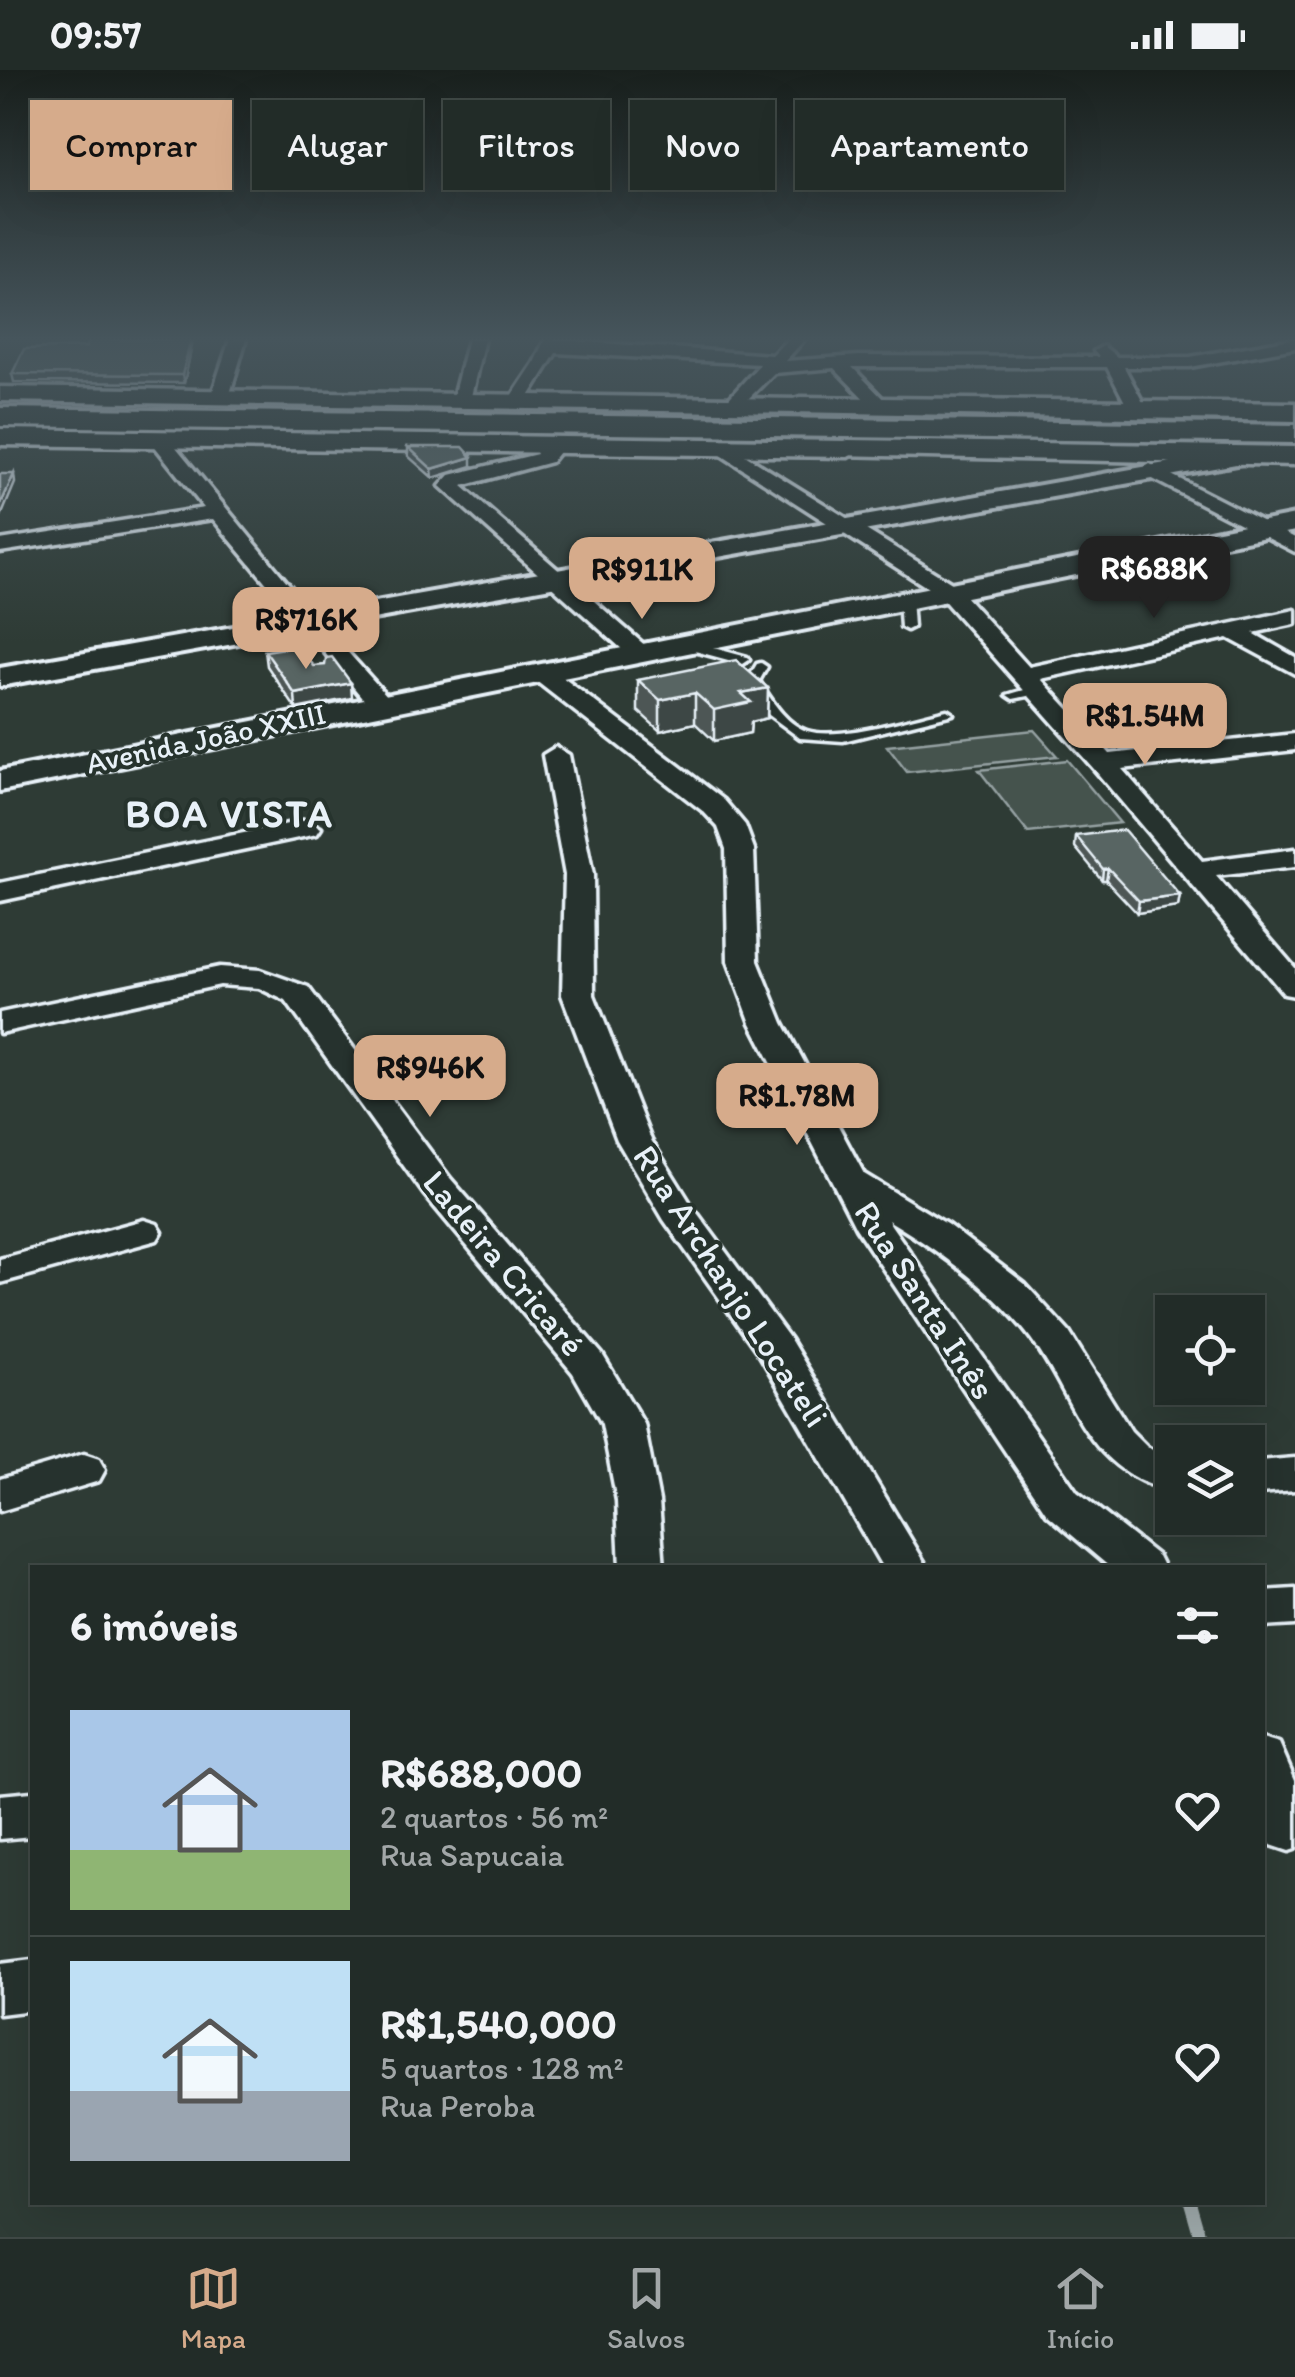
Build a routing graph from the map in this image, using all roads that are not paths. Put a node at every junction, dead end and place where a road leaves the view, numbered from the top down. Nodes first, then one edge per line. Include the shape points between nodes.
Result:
1 (160, 440) edge
2 (245, 440) edge
3 (719, 440) edge
4 (1005, 440) edge
5 (542, 444) junction
6 (722, 447) junction
7 (848, 449) junction
8 (1061, 452) junction
9 (1114, 454) junction
10 (1245, 456) junction
11 (1295, 456) edge
12 (1150, 470) junction
13 (218, 512) junction
14 (1295, 523) edge
15 (842, 525) junction
16 (1265, 528) junction
17 (1295, 532) edge
18 (0, 546) edge
19 (1295, 546) edge
20 (553, 576) junction
21 (947, 590) junction
22 (1295, 617) edge
23 (307, 621) junction
24 (1234, 632) junction
25 (684, 644) junction
26 (640, 653) junction
27 (743, 660) edge
28 (761, 666) dead end
29 (1295, 667) edge
30 (540, 672) junction
31 (0, 677) edge
32 (1025, 687) junction
33 (370, 702) junction
34 (947, 714) dead end
35 (1295, 742) edge
36 (556, 755) dead end
37 (1103, 762) junction
38 (0, 781) edge
39 (307, 828) dead end
40 (1295, 858) edge
41 (1196, 870) junction
42 (0, 892) edge
43 (1295, 987) edge
44 (0, 1023) edge
45 (851, 1182) junction
46 (144, 1232) dead end
47 (0, 1271) edge
48 (84, 1470) dead end
49 (1155, 1470) edge
50 (1295, 1474) edge
51 (1265, 1477) edge
52 (0, 1495) edge
53 (642, 1565) edge
54 (904, 1565) edge
55 (1138, 1565) edge
56 (1265, 1608) edge
57 (1295, 1608) edge
58 (1265, 1769) edge
59 (30, 1814) edge
60 (0, 1818) edge
61 (1282, 1830) edge
62 (30, 1985) edge
63 (0, 1990) edge

1 - 13 street
2 - 5 main road
3 - 7 main road
4 - 8 main road
5 - 6 main road
5 - 20 street via 549,452 544,458 451,482
6 - 7 main road
6 - 15 street
7 - 8 main road
8 - 9 main road
9 - 10 main road
9 - 12 main road
10 - 11 main road
10 - 12 street
12 - 15 street
12 - 16 street
13 - 18 street
13 - 23 street
14 - 16 street, Avenida João XXIII
15 - 20 street
15 - 21 street
16 - 17 street
16 - 19 street
16 - 21 street, Avenida João XXIII
20 - 23 street
20 - 26 street
21 - 25 street, Avenida João XXIII via 906,613
21 - 32 street
22 - 24 street
23 - 31 street
23 - 33 street
24 - 29 street
24 - 32 street
25 - 26 street, Avenida João XXIII
25 - 27 lane
26 - 30 street, Avenida João XXIII
28 - 34 lane via 755,689 800,734 843,737
30 - 33 street, Avenida João XXIII
30 - 45 street, Rua Santa Inês via 731,825 740,850 744,961 767,1022
32 - 37 street
33 - 38 street, Avenida João XXIII
35 - 37 street
36 - 54 street, Rua Archanjo Locateli via 578,875 578,995 634,1140 776,1349
37 - 41 street
39 - 42 street
40 - 41 street
41 - 43 street
44 - 53 street, Ladeira Cricaré via 220,976 253,976 297,994 437,1186 588,1364 623,1424
45 - 49 street via 1010,1288 1055,1342 1109,1431
45 - 55 street, Rua Santa Inês via 874,1228 1062,1503
46 - 47 street
48 - 52 street
50 - 51 street
56 - 57 street
58 - 61 street
59 - 60 street
62 - 63 street

